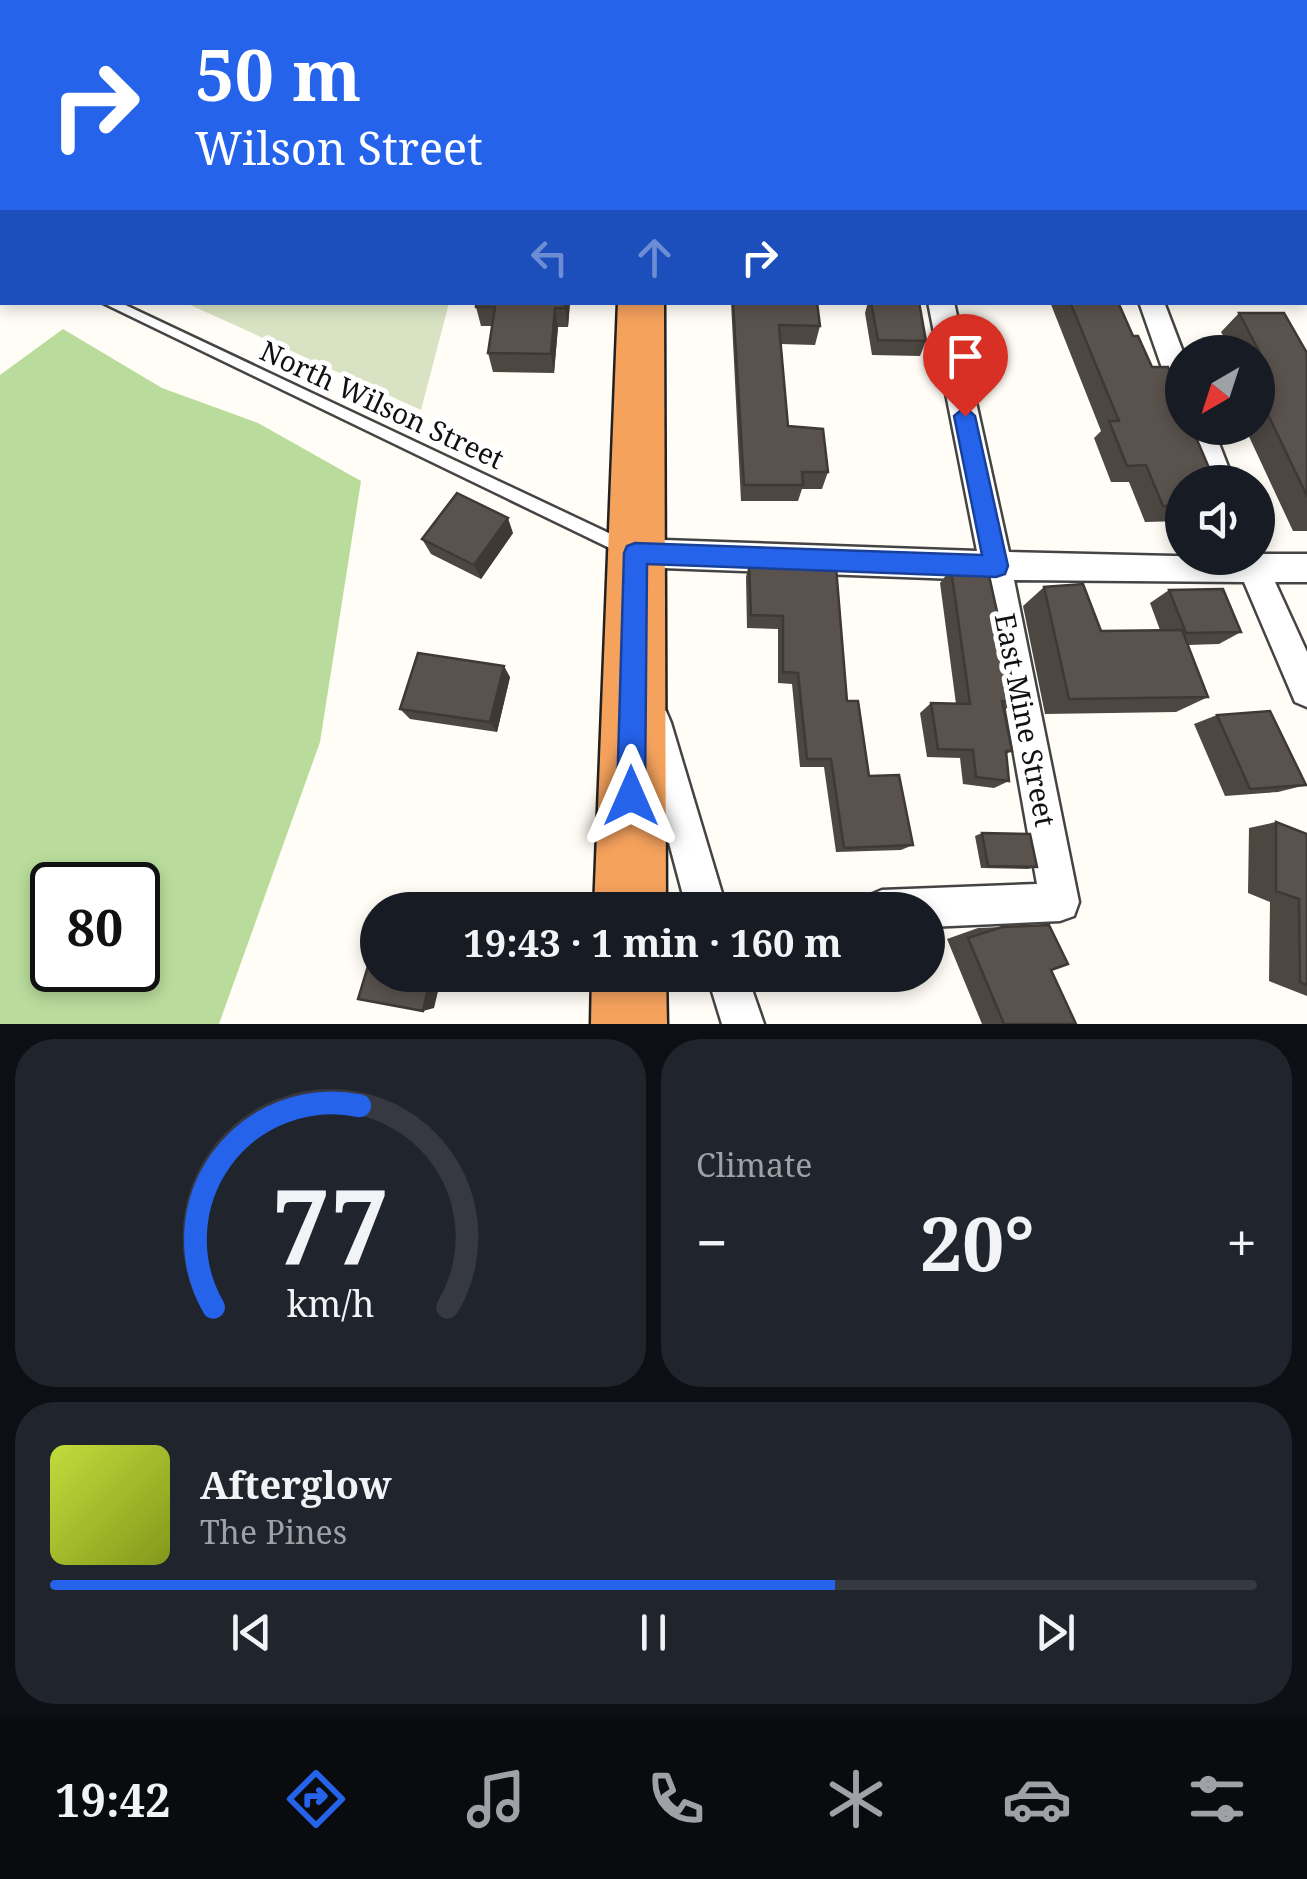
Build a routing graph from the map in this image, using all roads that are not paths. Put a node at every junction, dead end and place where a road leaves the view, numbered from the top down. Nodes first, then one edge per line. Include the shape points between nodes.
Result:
1 (113, 305) edge
2 (641, 305) edge
3 (942, 305) edge
4 (1151, 305) edge
5 (1165, 341) edge
6 (635, 553) junction
7 (1165, 563) edge
8 (1275, 565) edge
9 (996, 566) junction
10 (1307, 568) edge
11 (1257, 575) edge
12 (632, 644) junction
13 (1307, 690) edge
14 (630, 892) edge
15 (702, 892) edge
16 (945, 907) edge
17 (629, 992) edge
18 (732, 992) edge
19 (629, 1024) edge
20 (742, 1024) edge

1 - 6 lane, North Wilson Street
2 - 6 highway
3 - 9 street, East Mine Street
4 - 5 street
6 - 9 street
6 - 12 highway
7 - 9 street
8 - 10 street
9 - 16 street, East Mine Street via 1060,902
11 - 13 street
12 - 14 highway
12 - 15 street
17 - 19 highway
18 - 20 street

